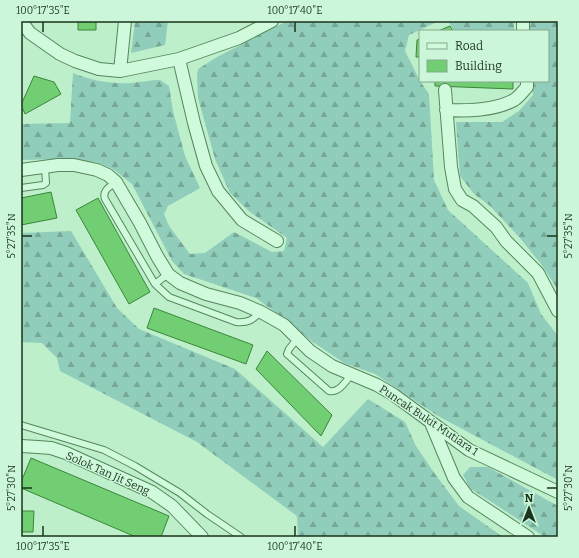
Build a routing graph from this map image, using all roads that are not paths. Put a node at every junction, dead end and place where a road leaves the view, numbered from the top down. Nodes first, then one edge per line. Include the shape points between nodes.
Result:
1 (22, 21) edge
2 (124, 21) edge
3 (272, 21) edge
4 (179, 59) junction
5 (120, 71) junction
6 (527, 82) edge
7 (444, 90) dead end
8 (446, 110) junction
9 (45, 166) junction
10 (21, 170) edge
11 (116, 182) junction
12 (21, 188) edge
13 (277, 241) dead end
14 (168, 274) junction
15 (155, 284) junction
16 (558, 310) edge
17 (261, 312) junction
18 (298, 338) junction
19 (351, 375) junction
20 (431, 423) junction
21 (21, 425) edge
22 (21, 446) edge
23 (558, 492) edge
24 (202, 537) edge
25 (241, 537) edge
26 (528, 537) edge

1 - 5 street via 30,33 60,54 99,68
2 - 5 street
3 - 4 street via 239,38
4 - 5 street
4 - 13 street via 206,166 218,191 242,220
6 - 8 street via 527,87 514,100 494,107 470,111
7 - 8 street
8 - 16 street via 450,167 455,189 462,200 496,227 506,241 538,273
9 - 10 street, Puncak Bukit Mutiara 1
9 - 11 street, Puncak Bukit Mutiara 1 via 86,167 108,175
9 - 12 lane via 46,183
11 - 14 street, Puncak Bukit Mutiara 1
11 - 15 lane via 105,191 105,199
14 - 15 lane
14 - 17 street, Puncak Bukit Mutiara 1 via 180,283 206,294 240,303
15 - 17 lane via 169,297 236,322 250,321
17 - 18 street, Puncak Bukit Mutiara 1
18 - 19 street, Puncak Bukit Mutiara 1 via 332,366
18 - 19 lane via 287,354 329,391 338,390
19 - 20 street, Puncak Bukit Mutiara 1 via 394,395
20 - 23 street, Puncak Bukit Mutiara 1 via 469,450
20 - 26 street via 454,478 468,497
21 - 25 lane via 104,450 180,493
22 - 24 street, Solok Tan Jit Seng via 51,448 66,453 152,492 172,506

